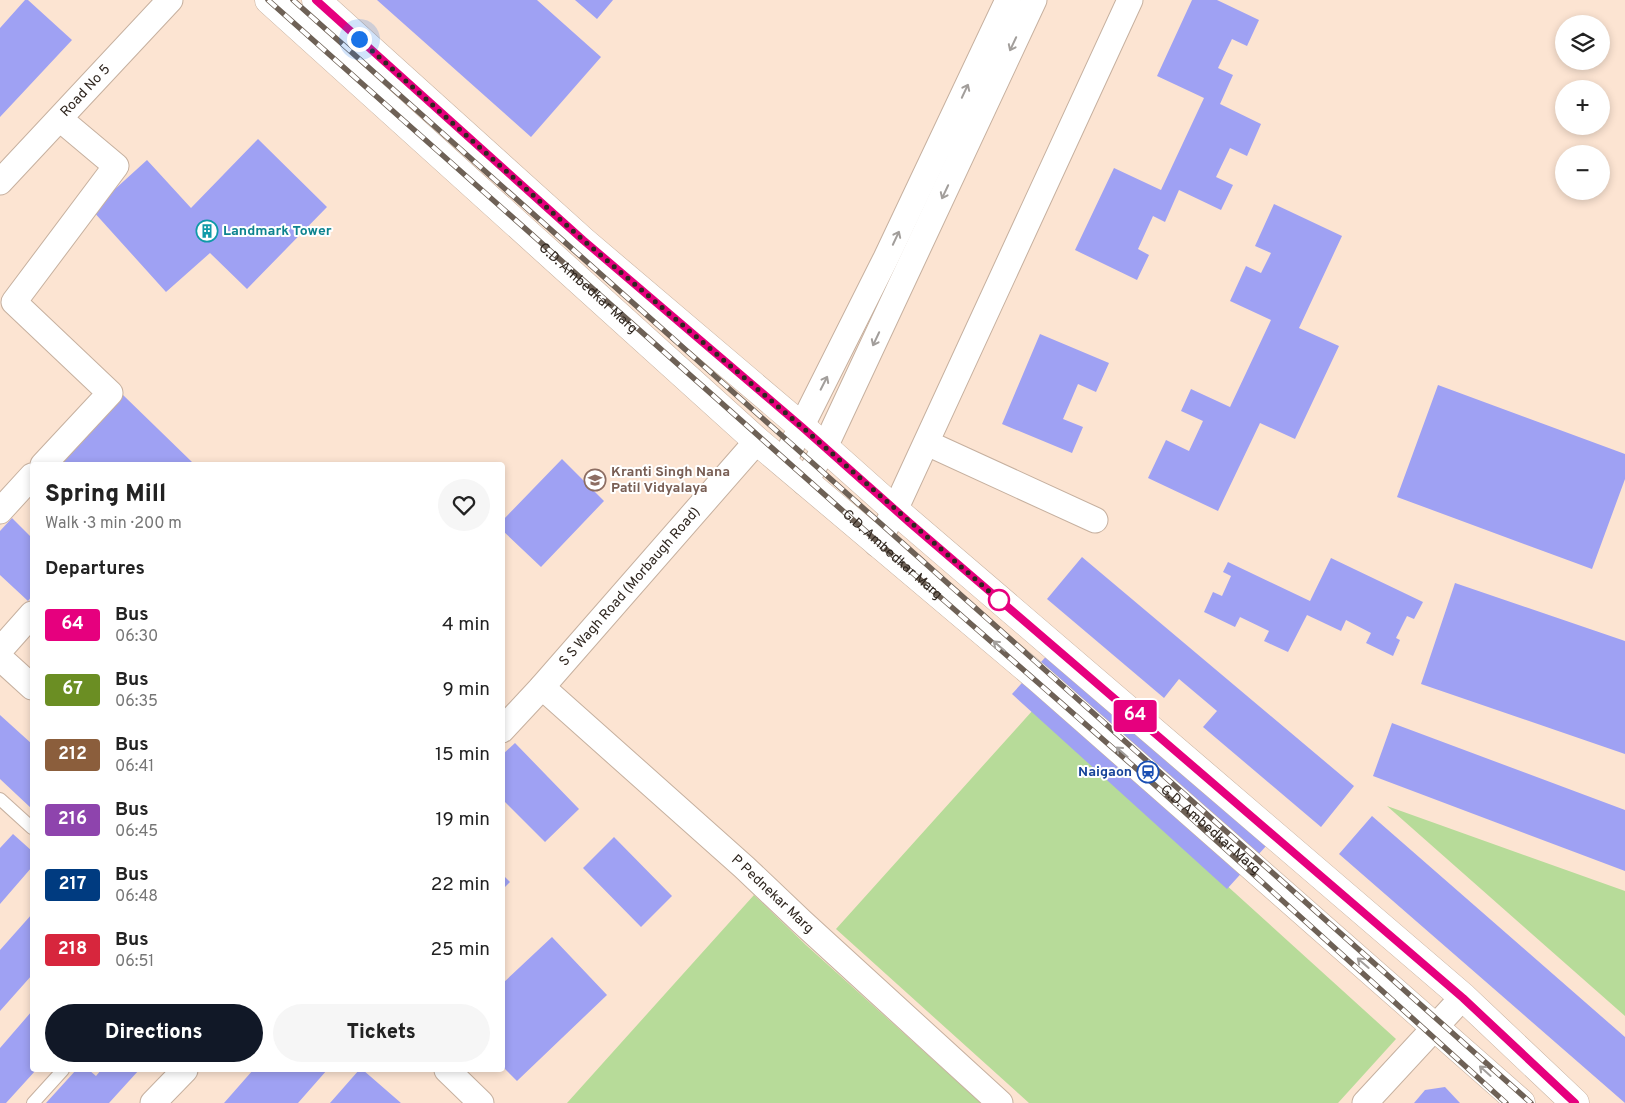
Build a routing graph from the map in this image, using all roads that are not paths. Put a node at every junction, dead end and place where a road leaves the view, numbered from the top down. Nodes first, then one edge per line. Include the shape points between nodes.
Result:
1 (170, 0) edge
2 (269, 0) edge
3 (316, 0) edge
4 (1008, 0) edge
5 (1034, 0) edge
6 (1130, 0) edge
7 (60, 118) junction
8 (0, 182) edge
9 (583, 240) junction
10 (562, 265) junction
11 (802, 427) junction
12 (757, 442) junction
13 (927, 443) junction
14 (825, 447) junction
15 (45, 462) edge
16 (783, 463) junction
17 (30, 478) edge
18 (806, 483) junction
19 (895, 510) junction
20 (0, 511) edge
21 (1095, 520) dead end
22 (877, 544) junction
23 (30, 616) edge
24 (0, 650) edge
25 (0, 658) edge
26 (30, 685) edge
27 (542, 687) junction
28 (505, 727) edge
29 (0, 800) edge
30 (30, 826) edge
31 (1318, 873) junction
32 (1294, 902) junction
33 (1463, 998) junction
34 (1436, 1027) junction
35 (61, 1072) edge
36 (183, 1072) edge
37 (450, 1072) edge
38 (33, 1103) edge
39 (153, 1103) edge
40 (481, 1103) edge
41 (1000, 1103) edge
42 (1365, 1103) edge
43 (1521, 1103) edge
44 (1575, 1103) edge

1 - 7 street, Road No 5
2 - 10 main road, G.D. Ambedkar Marg
3 - 9 main road
11 -> 4 street
5 -> 14 street
6 - 13 street
7 - 8 street, Road No 5
7 - 15 street via 116,166 14,302 110,393
9 - 10 main road
9 - 11 main road
10 - 12 main road, G.D. Ambedkar Marg
11 - 14 main road
11 - 16 street
12 - 16 main road, G.D. Ambedkar Marg
12 - 27 street, S S Wagh Road (Morbaugh Road)
13 - 19 street
13 - 21 street
14 - 18 street
14 - 19 main road
16 - 18 main road, G.D. Ambedkar Marg
17 - 20 street
18 - 22 main road, G.D. Ambedkar Marg
19 - 22 street
19 - 31 main road
32 -> 22 main road, G.D. Ambedkar Marg via 1038,678
23 - 24 street
25 - 26 street
27 - 28 street, S S Wagh Road (Morbaugh Road)
27 - 41 street, P Pednekar Marg via 744,867
29 - 30 lane
31 - 32 main road
31 - 33 main road
34 -> 32 main road, G.D. Ambedkar Marg
33 - 34 street
33 - 44 main road
34 - 42 street
43 -> 34 main road, G.D. Ambedkar Marg
35 - 38 lane
36 - 39 street
37 - 40 street

